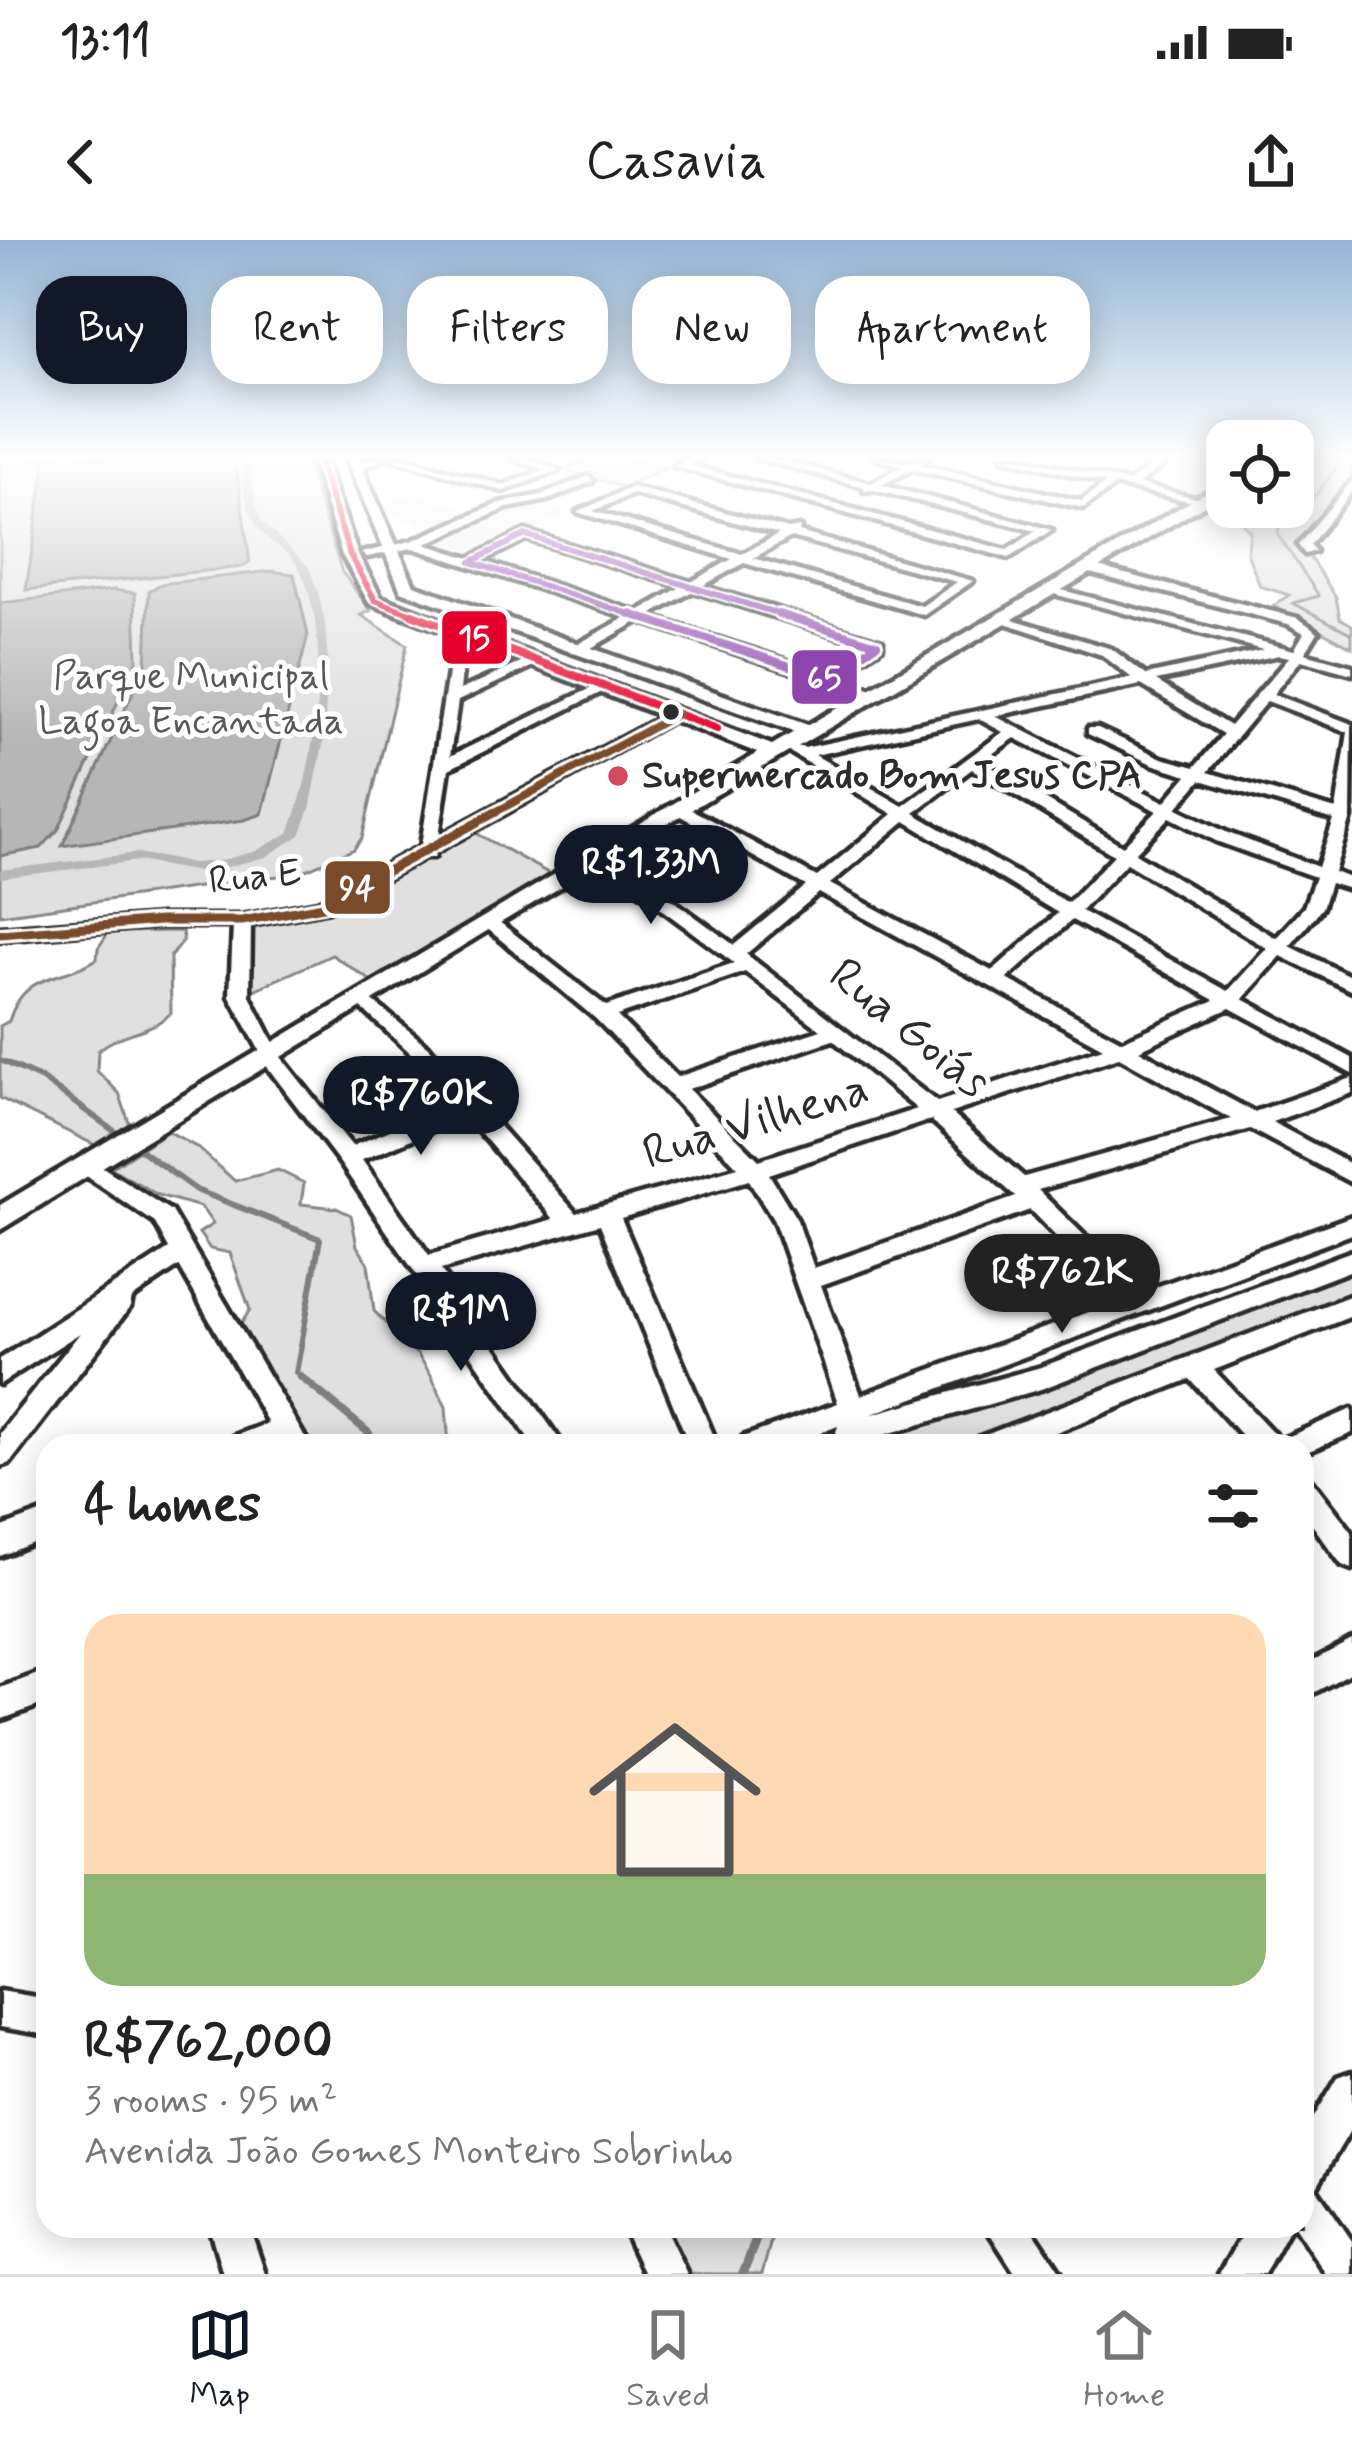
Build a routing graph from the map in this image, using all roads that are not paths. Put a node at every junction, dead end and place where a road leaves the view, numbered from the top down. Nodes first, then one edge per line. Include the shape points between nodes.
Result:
1 (374, 553) edge
2 (390, 553) edge
3 (442, 553) edge
4 (489, 553) edge
5 (584, 553) edge
6 (725, 553) edge
7 (752, 553) edge
8 (866, 553) edge
9 (1116, 553) edge
10 (358, 555) junction
11 (743, 558) junction
12 (471, 562) junction
13 (1090, 569) junction
14 (693, 586) junction
15 (1054, 590) junction
16 (638, 616) junction
17 (1007, 619) junction
18 (461, 634) junction
19 (1278, 651) junction
20 (1297, 656) junction
21 (560, 659) junction
22 (1352, 670) edge
23 (827, 678) junction
24 (1142, 680) junction
25 (605, 687) junction
26 (1261, 694) junction
27 (876, 695) junction
28 (453, 698) junction
29 (677, 714) junction
30 (980, 714) junction
31 (1093, 731) dead end
32 (811, 732) junction
33 (1014, 732) junction
34 (1352, 732) edge
35 (1231, 733) junction
36 (788, 750) junction
37 (970, 761) junction
38 (440, 767) junction
39 (1199, 774) junction
40 (681, 810) junction
41 (1167, 810) junction
42 (899, 813) junction
43 (1343, 818) junction
44 (428, 853) junction
45 (1124, 855) junction
46 (601, 856) junction
47 (1326, 878) junction
48 (822, 885) junction
49 (1352, 885) edge
50 (1070, 912) junction
51 (242, 920) junction
52 (488, 921) junction
53 (0, 934) edge
54 (1280, 948) junction
55 (740, 959) junction
56 (993, 981) junction
57 (1352, 985) edge
58 (364, 1000) junction
59 (1230, 1001) junction
60 (603, 1014) junction
61 (832, 1033) junction
62 (1120, 1050) junction
63 (271, 1055) junction
64 (1352, 1067) edge
65 (1352, 1085) edge
66 (673, 1086) junction
67 (471, 1105) junction
68 (932, 1111) junction
69 (1252, 1121) junction
70 (348, 1157) junction
71 (96, 1159) junction
72 (755, 1170) junction
73 (1352, 1175) edge
74 (1027, 1194) junction
75 (606, 1210) junction
76 (0, 1219) edge
77 (569, 1220) junction
78 (1352, 1225) edge
79 (181, 1253) junction
80 (1352, 1260) edge
81 (423, 1266) junction
82 (807, 1280) junction
83 (134, 1284) junction
84 (1136, 1302) junction
85 (1352, 1305) edge
86 (1196, 1367) junction
87 (0, 1373) edge
88 (1352, 1421) edge
89 (863, 1429) edge
90 (288, 1434) edge
91 (542, 1434) edge
92 (699, 1434) edge
93 (831, 1434) edge
94 (1021, 1434) edge
95 (1258, 1434) edge
96 (1314, 1437) edge
97 (0, 1454) edge
98 (1314, 1505) edge
99 (36, 1528) edge
100 (0, 1542) edge
101 (1352, 1555) edge
102 (1352, 1655) edge
103 (1314, 1676) edge
104 (36, 1690) edge
105 (0, 1704) edge
106 (1352, 2091) edge
107 (1314, 2154) edge
108 (1314, 2220) edge
109 (233, 2238) edge
110 (648, 2238) edge
111 (1014, 2238) edge
112 (1262, 2238) edge
113 (244, 2274) edge
114 (667, 2274) edge
115 (1041, 2274) edge
116 (1240, 2274) edge
117 (1350, 2274) edge

1 - 10 street
2 - 21 main road via 407,588
3 - 12 street
4 - 12 street
5 - 14 street
6 - 11 street
7 - 11 street
8 - 11 street via 967,581 924,611
9 - 13 main road
10 - 18 main road via 375,600
10 - 21 main road via 394,597
11 - 14 street
12 - 16 street
13 - 15 main road
13 - 20 street via 1293,621 1311,632
14 - 16 street
14 - 23 street via 877,644
15 - 17 main road
15 - 19 street
16 - 21 street
16 - 23 street
17 - 24 street via 1107,652
17 - 27 main road
18 - 21 main road
18 - 28 street
19 - 20 street
19 - 24 street
20 - 22 street
20 - 26 street
21 - 25 main road
21 - 28 street
21 - 32 main road
23 - 27 street
24 - 30 street
24 - 35 street
25 - 29 main road
25 - 38 street
26 - 34 street, Rua Vilhena
26 - 35 street
27 - 32 main road
28 - 38 street
29 - 36 main road
29 - 44 street, Rua E
30 - 33 street
30 - 36 street
31 - 39 street
32 - 36 main road
33 - 37 street
33 - 41 street
34 - 43 street, Rua Vilhena
35 - 39 street
36 - 40 main road
36 - 42 street
37 - 42 street
37 - 45 street
38 - 44 street
39 - 41 street
39 - 43 street
40 - 46 main road
40 - 48 street
41 - 45 street
41 - 47 street
42 - 48 street
42 - 50 street
43 - 47 street, Rua Vilhena
44 - 51 street, Rua E via 343,899
45 - 50 street
45 - 54 street
46 - 52 main road
46 - 55 street, Rua Goiás
47 - 49 street
47 - 54 street, Rua Vilhena
48 - 55 street
48 - 56 street
50 - 56 street
50 - 59 street
51 - 53 street, Rua E
51 - 63 street via 240,996
52 - 58 main road
52 - 60 street
54 - 57 street
54 - 59 street, Rua Vilhena
55 - 60 street
55 - 61 street, Rua Goiás
56 - 62 street
58 - 63 main road
58 - 67 street
59 - 62 street, Rua Vilhena
59 - 64 street
60 - 66 street
61 - 66 street
61 - 68 street, Rua Goiás
62 - 68 street, Rua Vilhena
62 - 69 street
63 - 70 street
63 - 71 main road
65 - 69 street
66 - 72 street
67 - 70 street
67 - 77 street
68 - 72 street, Rua Vilhena
68 - 74 street, Rua Goiás
69 - 73 street
69 - 74 street
70 - 81 street
71 - 76 main road
71 - 79 street via 163,1217
72 - 75 street, Rua Vilhena
72 - 82 street
74 - 82 street
74 - 84 street, Rua Goiás
75 - 77 street, Rua Vilhena
75 - 92 street
77 - 81 street, Rua Vilhena
78 - 84 street
79 - 83 street
79 - 90 street
80 - 89 street via 1107,1354
81 - 91 street
82 - 89 street
83 - 87 street
83 - 97 street
84 - 89 street
85 - 86 street
86 - 94 street
86 - 95 street
88 - 96 street
89 - 93 street
98 - 101 street
99 - 100 street
102 - 103 street
104 - 105 street
106 - 107 street
108 - 117 street
109 - 113 street
110 - 114 street
111 - 115 street
112 - 116 street

